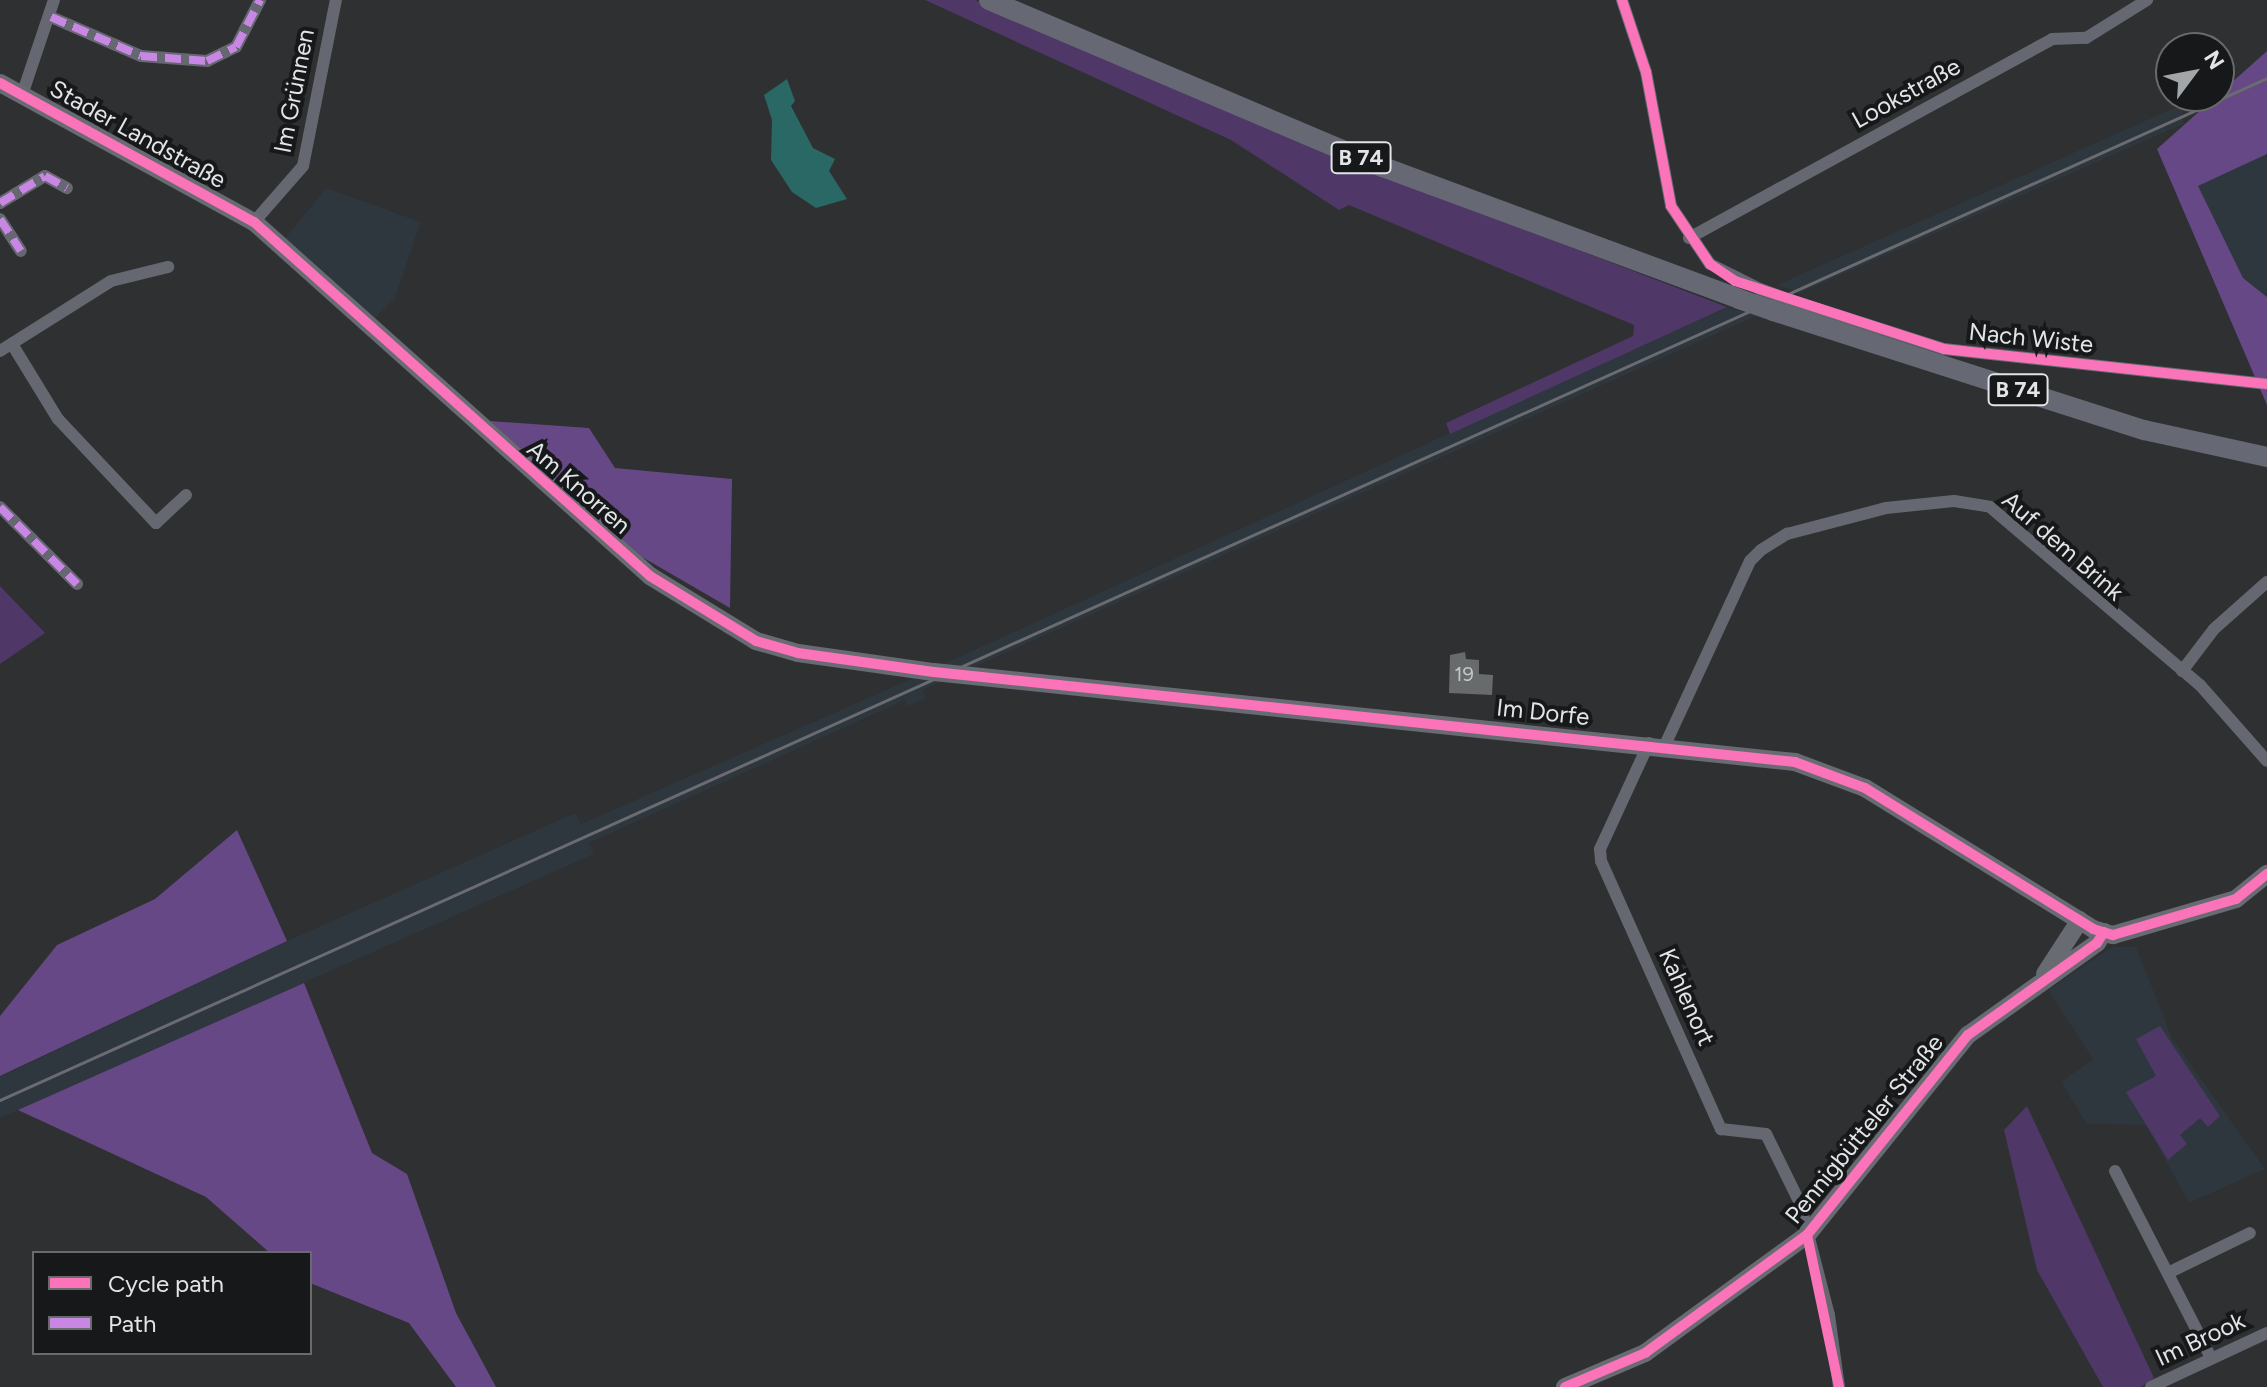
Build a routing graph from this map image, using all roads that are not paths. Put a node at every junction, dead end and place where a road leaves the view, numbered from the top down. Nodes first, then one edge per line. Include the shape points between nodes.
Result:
1 (54, 0) edge
2 (260, 0) edge
3 (336, 0) edge
4 (989, 0) edge
5 (1622, 0) edge
6 (2147, 0) edge
7 (51, 17) junction
8 (0, 83) edge
9 (23, 92) junction
10 (67, 188) dead end
11 (0, 203) edge
12 (0, 219) edge
13 (254, 222) junction
14 (1689, 238) junction
15 (21, 251) dead end
16 (168, 267) dead end
17 (6, 347) edge
18 (2267, 384) edge
19 (2267, 457) edge
20 (186, 495) dead end
21 (0, 507) edge
22 (2267, 582) edge
23 (77, 584) dead end
24 (2182, 671) junction
25 (934, 672) joint
26 (1657, 744) junction
27 (2267, 761) edge
28 (2267, 874) edge
29 (2080, 920) junction
30 (2104, 932) junction
31 (2041, 979) junction
32 (2115, 1171) dead end
33 (2250, 1233) dead end
34 (1807, 1235) junction
35 (2168, 1273) junction
36 (2267, 1333) edge
37 (2210, 1356) junction
38 (1576, 1385) edge
39 (1839, 1387) edge
40 (2151, 1387) edge

1 - 7 street
2 - 7 street via 236,47 207,61 141,56
3 - 13 street, Im Grünnen via 303,166
4 - 19 main road, B 74, bridge via 1356,156 1739,299 2144,430
5 - 14 street, Nach Wiste via 1646,72 1671,206
6 - 14 street, Lookstraße via 2086,38 2052,39
7 - 9 street
8 - 9 street, Stader Landstraße
9 - 13 street, Stader Landstraße
10 - 11 street via 45,176
12 - 15 street
13 - 25 street, Am Knorren via 687,603 756,641 798,653
14 - 18 street, Nach Wiste, bridge via 1710,264 1760,289 1944,349
16 - 17 street via 111,281
17 - 20 street via 58,419 156,523
21 - 23 street
22 - 24 street via 2214,629
24 - 26 street, Auf dem Brink via 1990,507 1954,501 1886,508 1787,534 1750,561
24 - 27 street, Auf dem Brink
25 - 26 street, Im Dorfe
26 - 29 street, Im Dorfe via 1795,762 1838,775
26 - 34 street, Kahlenort via 1600,849 1601,861 1721,1129 1766,1134 1800,1203
28 - 30 street via 2236,899 2128,934
29 - 30 street, Im Dorfe
29 - 31 street, Pennigbütteler Straße
30 - 31 street, Pennigbütteler Straße
31 - 34 street, Pennigbütteler Straße via 1968,1035 1932,1072
32 - 35 street
33 - 35 street
34 - 38 street, Pennigbütteler Straße via 1645,1353
34 - 39 street
35 - 37 street
36 - 37 street, Im Brook
37 - 40 street, Im Brook

